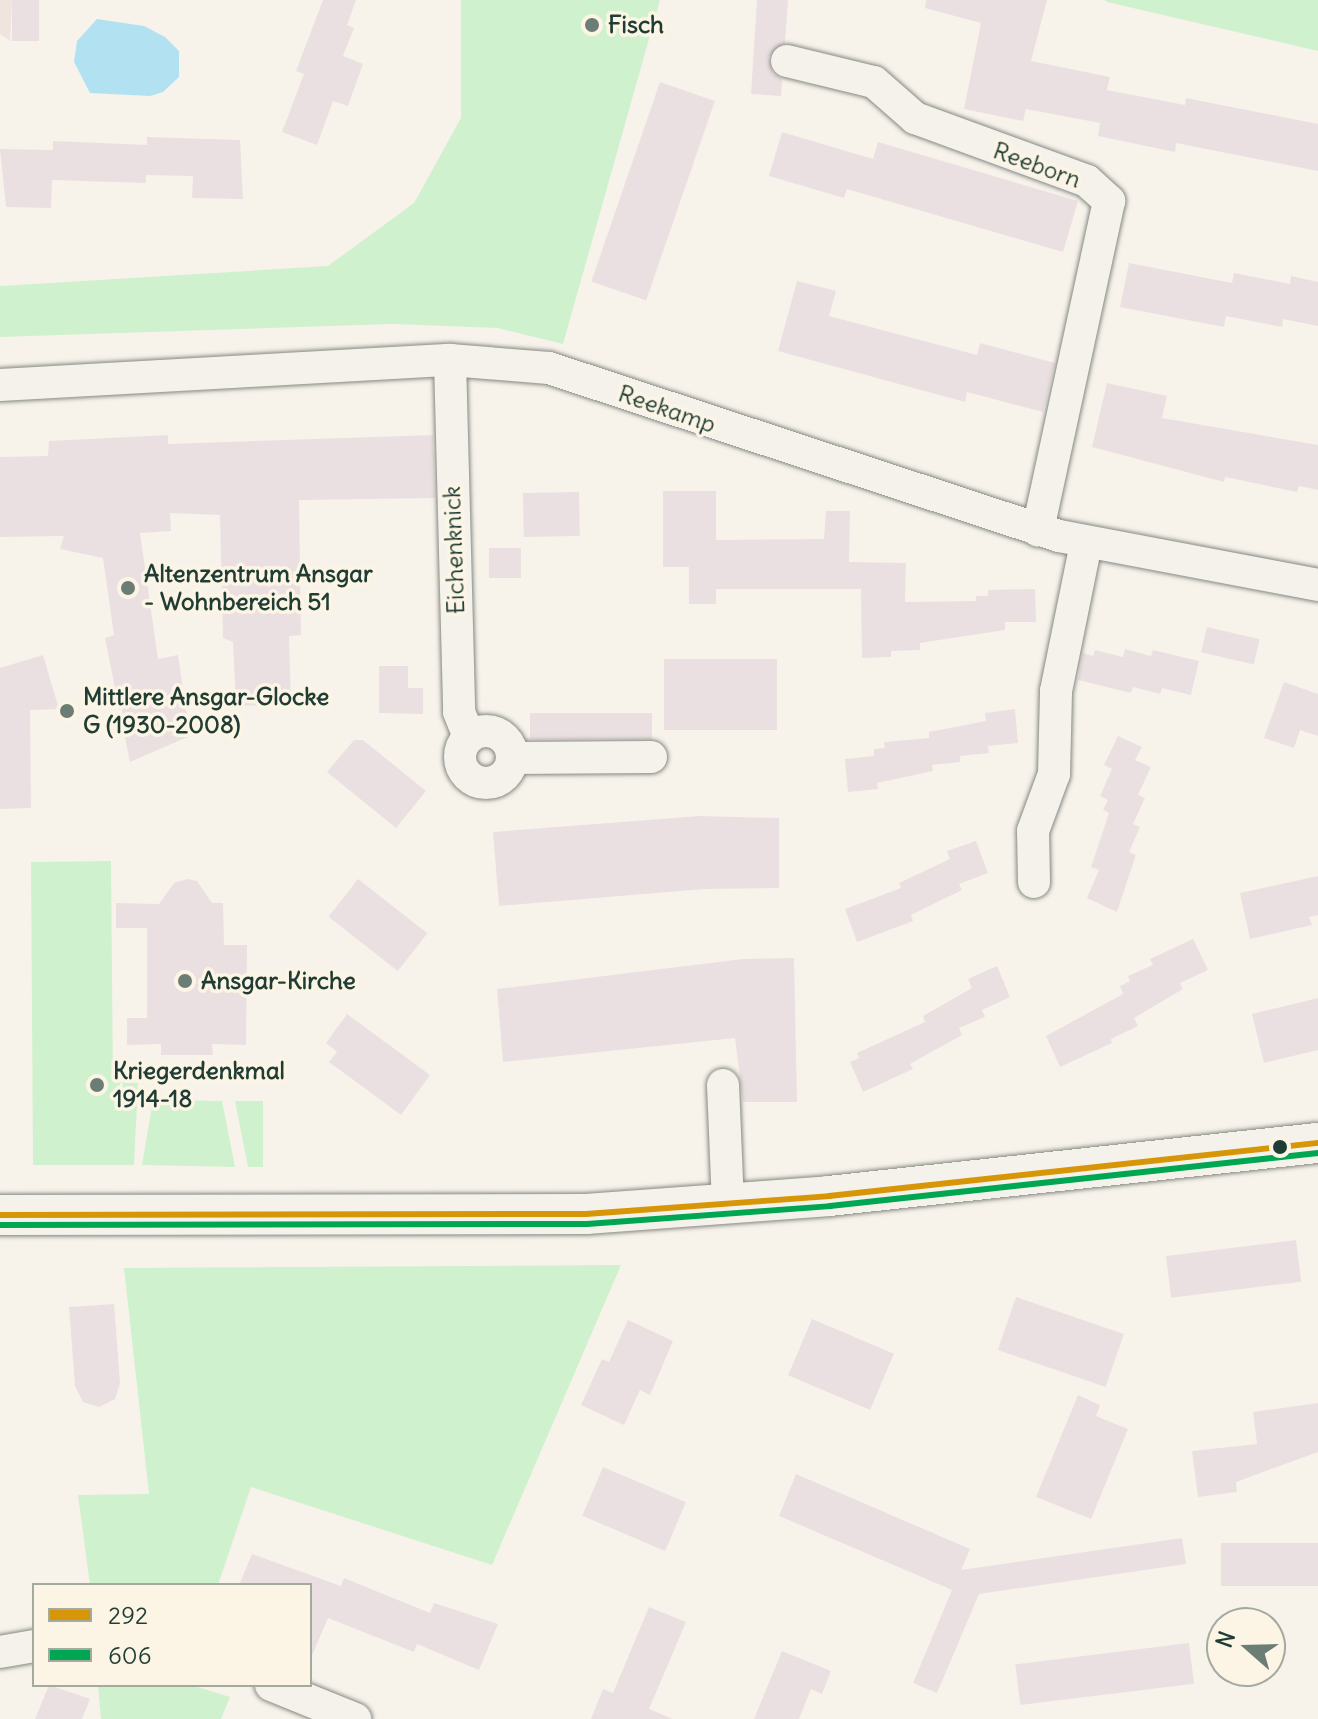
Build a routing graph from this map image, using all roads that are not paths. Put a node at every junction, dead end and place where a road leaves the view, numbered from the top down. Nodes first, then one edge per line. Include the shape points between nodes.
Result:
1 (787, 61) dead end
2 (450, 360) junction
3 (0, 385) edge
4 (1038, 530) junction
5 (1086, 543) junction
6 (1318, 585) edge
7 (469, 737) junction
8 (651, 757) dead end
9 (512, 758) junction
10 (1034, 882) dead end
11 (723, 1085) dead end
12 (1318, 1143) edge
13 (728, 1203) junction
14 (0, 1215) edge
15 (32, 1646) edge
16 (0, 1652) edge
17 (276, 1687) edge
18 (355, 1719) edge

1 - 4 street, Reeborn via 874,82 915,118 1087,181 1109,201
2 - 3 street, Reekamp
2 - 4 street, Reekamp via 549,368
2 - 7 street, Eichenknick via 459,712
4 - 5 street, Reekamp
5 - 6 street, Reekamp
5 - 10 street via 1056,691 1054,774 1033,831
7 - 9 street via 483,731 498,733 509,744
7 - 9 street, Eichenknick via 460,760 474,780 499,780
8 - 9 street
11 - 13 street
12 - 13 main road
13 - 14 main road via 466,1217
15 - 16 street
17 - 18 street

